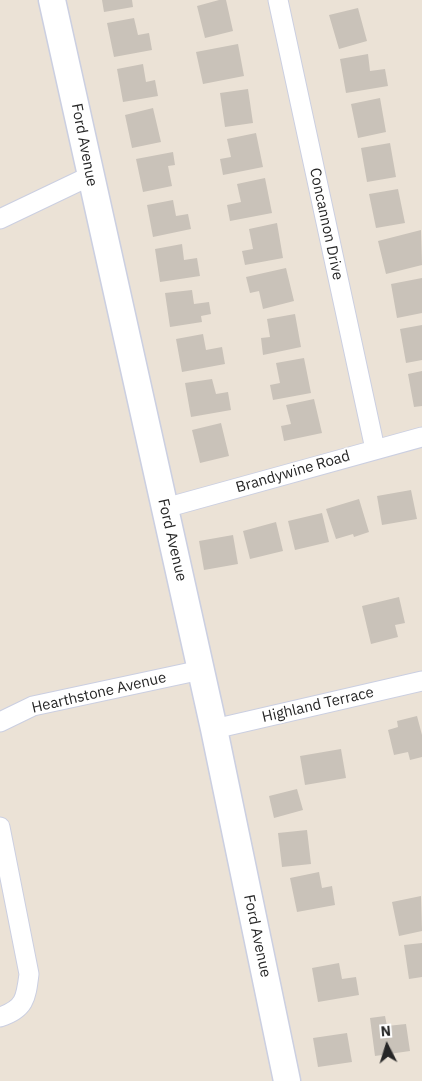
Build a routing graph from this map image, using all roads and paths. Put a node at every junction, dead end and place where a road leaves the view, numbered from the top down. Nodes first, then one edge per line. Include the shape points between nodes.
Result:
1 (52, 0) edge
2 (278, 0) edge
3 (90, 176) junction
4 (0, 219) edge
5 (422, 437) edge
6 (375, 449) junction
7 (165, 508) junction
8 (201, 670) junction
9 (422, 681) edge
10 (0, 722) edge
11 (214, 729) junction
12 (0, 827) edge
13 (0, 1016) edge
14 (287, 1081) edge

1 - 3 street, Ford Avenue
2 - 6 street, Concannon Drive
3 - 4 street
3 - 7 street, Ford Avenue
5 - 6 street, Brandywine Road
6 - 7 street, Brandywine Road
7 - 8 street, Ford Avenue
8 - 10 street, Hearthstone Avenue via 33,706
8 - 11 street, Ford Avenue
9 - 11 street, Highland Terrace
11 - 14 street, Ford Avenue
12 - 13 street via 29,974 26,998 14,1012

